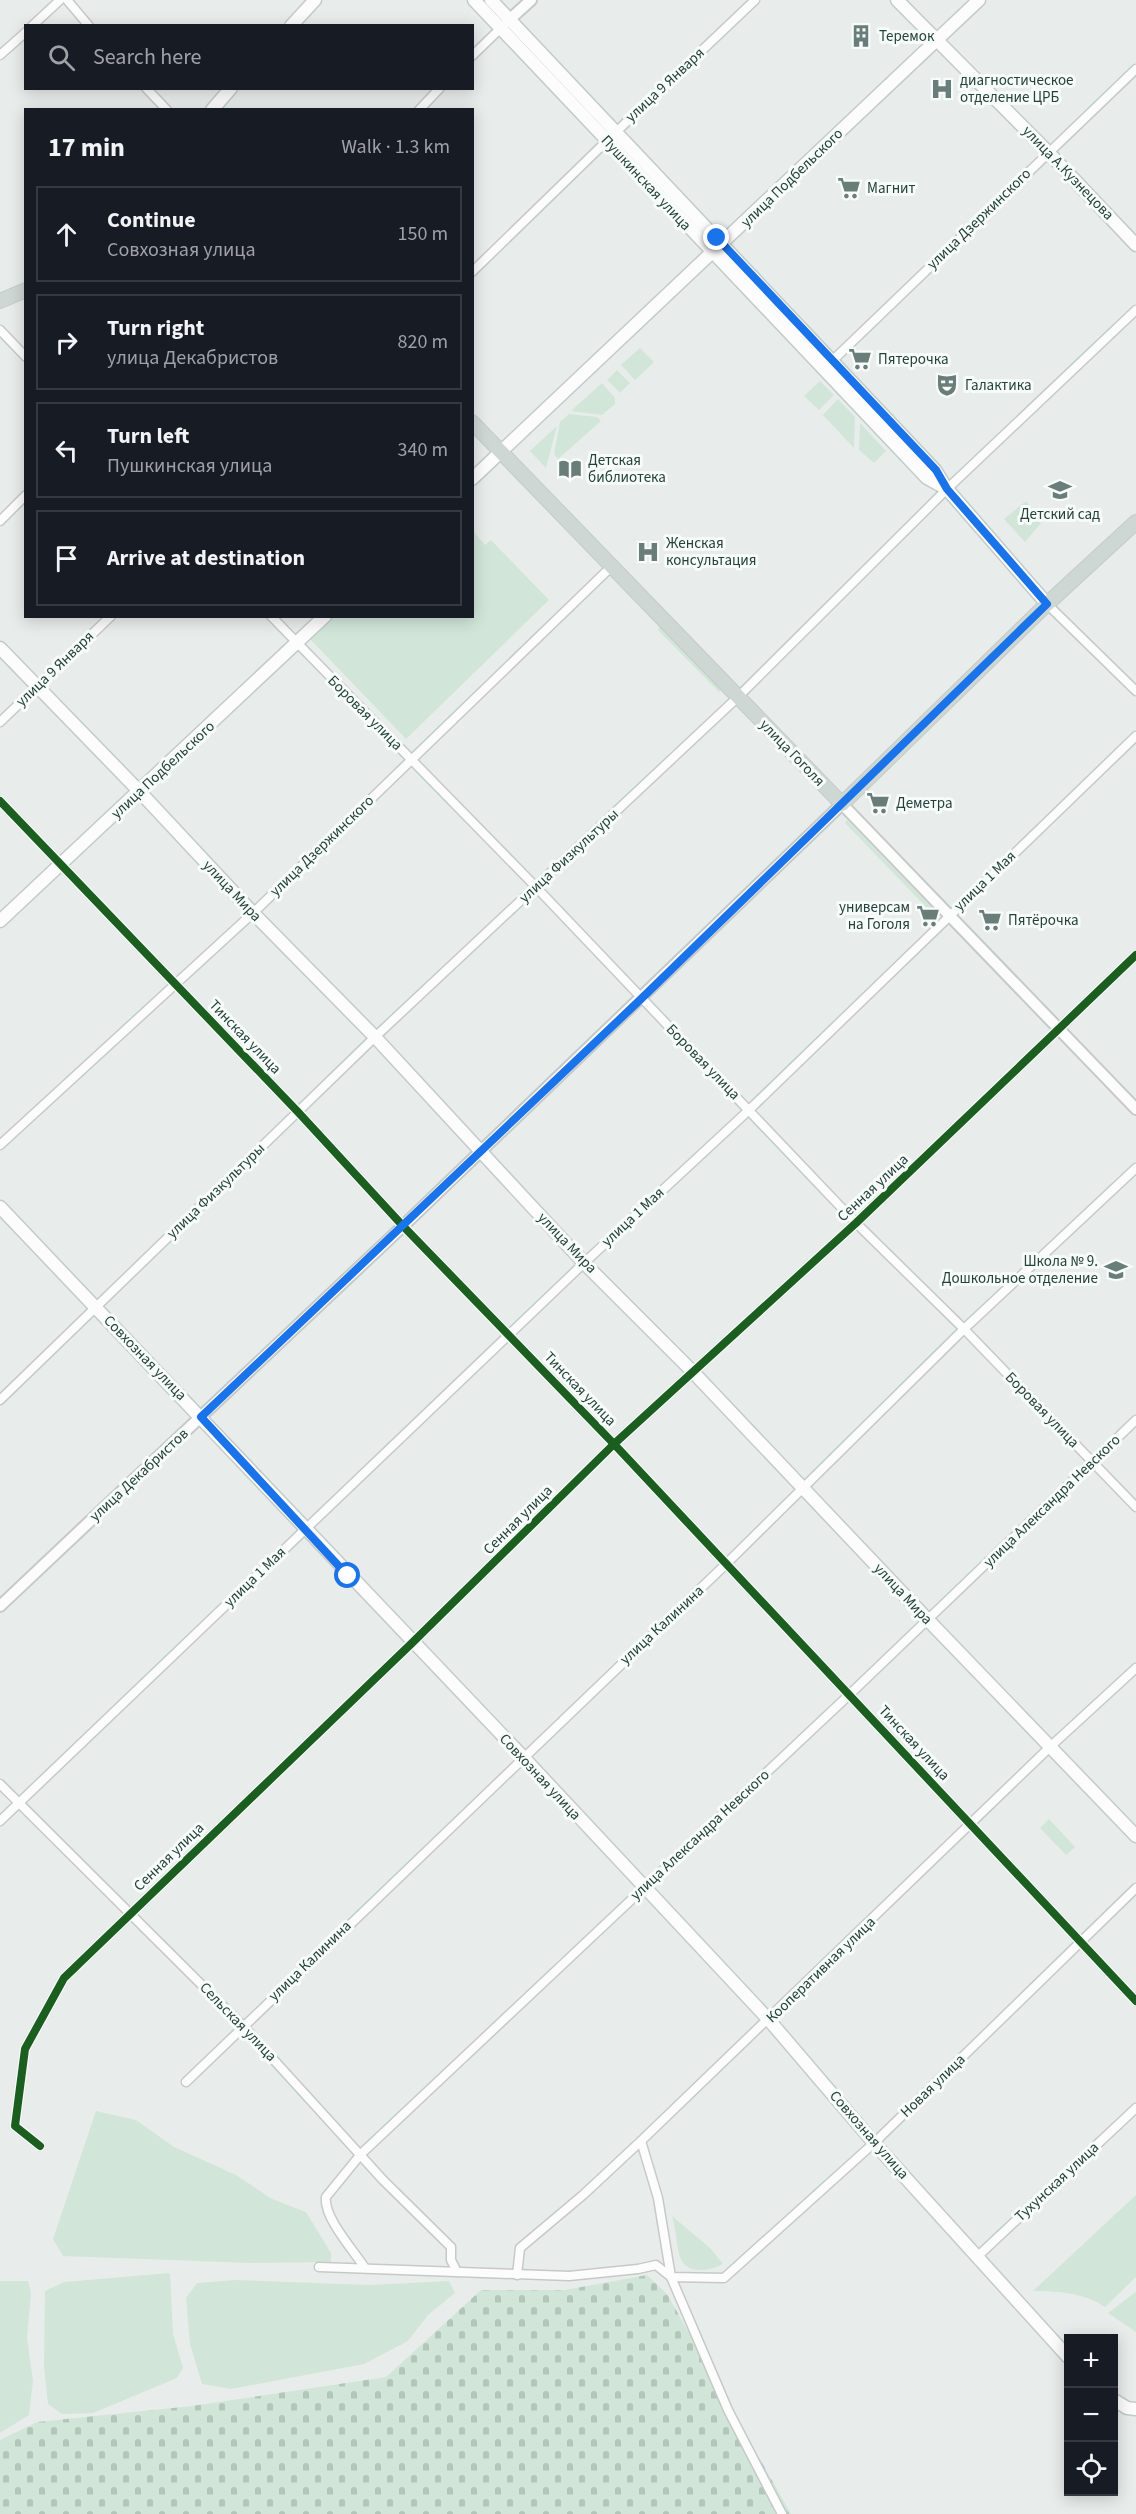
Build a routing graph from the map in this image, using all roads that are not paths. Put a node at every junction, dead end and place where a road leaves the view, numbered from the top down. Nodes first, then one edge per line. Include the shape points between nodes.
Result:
1 (60, 0) edge
2 (67, 0) edge
3 (315, 0) edge
4 (474, 0) edge
5 (491, 0) edge
6 (531, 0) edge
7 (755, 0) edge
8 (897, 0) edge
9 (980, 0) edge
10 (34, 24) edge
11 (87, 24) edge
12 (293, 24) edge
13 (505, 24) junction
14 (24, 34) edge
15 (936, 40) junction
16 (474, 54) edge
17 (0, 55) edge
18 (1136, 69) edge
19 (148, 90) edge
20 (229, 90) edge
21 (438, 90) edge
22 (164, 108) edge
23 (214, 108) edge
24 (421, 108) edge
25 (611, 136) junction
26 (1048, 152) junction
27 (722, 244) junction
28 (1136, 245) edge
29 (713, 253) junction
30 (474, 270) edge
31 (24, 291) edge
32 (0, 301) edge
33 (1136, 310) edge
34 (0, 330) edge
35 (24, 355) edge
36 (828, 365) junction
37 (474, 424) edge
38 (501, 453) junction
39 (474, 477) edge
40 (947, 489) junction
41 (24, 497) edge
42 (0, 521) edge
43 (1136, 522) edge
44 (612, 566) junction
45 (1047, 604) junction
46 (109, 618) edge
47 (273, 618) edge
48 (323, 618) edge
49 (296, 643) junction
50 (0, 648) edge
51 (36, 687) junction
52 (1136, 691) edge
53 (738, 697) junction
54 (0, 722) edge
55 (1136, 736) edge
56 (411, 760) junction
57 (140, 792) junction
58 (0, 801) edge
59 (842, 804) junction
60 (61, 864) junction
61 (536, 886) junction
62 (253, 913) junction
63 (950, 915) junction
64 (0, 921) edge
65 (1136, 955) edge
66 (176, 985) junction
67 (641, 999) junction
68 (1058, 1031) junction
69 (375, 1037) junction
70 (1136, 1109) edge
71 (749, 1110) junction
72 (298, 1112) junction
73 (0, 1146) edge
74 (480, 1151) junction
75 (1136, 1168) edge
76 (0, 1207) edge
77 (856, 1223) junction
78 (403, 1226) junction
79 (584, 1263) junction
80 (96, 1307) junction
81 (964, 1329) junction
82 (510, 1334) junction
83 (693, 1372) junction
84 (0, 1400) edge
85 (201, 1417) junction
86 (1136, 1420) edge
87 (614, 1444) junction
88 (1092, 1462) junction
89 (803, 1487) junction
90 (1136, 1507) edge
91 (305, 1529) junction
92 (725, 1565) junction
93 (0, 1606) edge
94 (928, 1620) junction
95 (412, 1643) junction
96 (1136, 1668) edge
97 (850, 1694) junction
98 (1051, 1746) junction
99 (523, 1757) junction
100 (0, 1784) edge
101 (19, 1805) junction
102 (0, 1821) edge
103 (970, 1824) junction
104 (1136, 1836) edge
105 (644, 1888) junction
106 (1136, 1888) edge
107 (129, 1914) junction
108 (1080, 1944) junction
109 (1136, 2001) edge
110 (769, 2020) junction
111 (243, 2026) junction
112 (186, 2082) dead end
113 (1136, 2108) edge
114 (641, 2141) junction
115 (874, 2143) junction
116 (40, 2146) dead end
117 (361, 2154) junction
118 (667, 2255) junction
119 (978, 2256) junction
120 (656, 2265) junction
121 (319, 2267) dead end
122 (365, 2268) junction
123 (457, 2272) junction
124 (517, 2275) junction
125 (671, 2277) junction
126 (1064, 2353) edge
127 (1118, 2403) edge
128 (1136, 2409) edge
129 (782, 2514) edge

1 - 10 street
2 - 11 street
3 - 12 main road
4 - 13 main road, Пушкинская улица
5 - 13 main road, Пушкинская улица
6 - 13 street
7 - 25 street, улица 9 Января
8 - 15 main road, улица А.Кузнецова
9 - 15 main road, улица Подбельского
13 - 16 street
13 - 25 main road, Пушкинская улица
14 - 17 street
15 - 26 main road, улица А.Кузнецова
15 - 27 main road, улица Подбельского
18 - 26 street, улица Дзержинского
19 - 22 street
20 - 23 main road
21 - 24 street
25 - 27 main road, Пушкинская улица
25 - 29 main road, Пушкинская улица
25 - 30 street, улица 9 Января
26 - 28 main road, улица А.Кузнецова
26 - 36 street, улица Дзержинского
27 - 29 main road, улица Подбельского
27 - 36 main road, Пушкинская улица
29 - 36 main road, Пушкинская улица
29 - 38 main road, улица Подбельского
31 - 32 main road
33 - 40 street, улица Физкультуры
34 - 35 street
36 - 40 main road, Пушкинская улица via 927,478
37 - 38 main road, улица Гоголя
38 - 39 main road, улица Подбельского
38 - 44 main road, улица Гоголя
40 - 45 main road, Пушкинская улица
40 - 53 street, улица Физкультуры
41 - 42 street
43 - 45 main road, улица Декабристов
44 - 53 main road, улица Гоголя
44 - 56 street, улица Дзержинского
45 - 52 street, Пушкинская улица
45 - 59 main road, улица Декабристов
46 - 51 street, улица 9 Января
47 - 49 street, Боровая улица
48 - 49 main road, улица Подбельского
49 - 56 street, Боровая улица
49 - 57 main road, улица Подбельского
50 - 51 main road, улица Мира
51 - 54 street, улица 9 Января
51 - 57 main road, улица Мира
53 - 59 main road, улица Гоголя
53 - 61 street, улица Физкультуры
55 - 63 street, улица 1 Мая
56 - 61 street, Боровая улица
56 - 62 street, улица Дзержинского
57 - 60 main road, улица Подбельского
57 - 62 main road, улица Мира
58 - 60 street, Тинская улица
59 - 63 street, улица Гоголя
59 - 67 street, улица Декабристов
60 - 64 main road, улица Подбельского
60 - 66 street, Тинская улица
61 - 67 street, Боровая улица
61 - 69 street, улица Физкультуры
62 - 66 street, улица Дзержинского
62 - 69 main road, улица Мира
63 - 68 street, улица Гоголя
63 - 71 street, улица 1 Мая
65 - 68 street, Сенная улица
66 - 72 street, Тинская улица
66 - 73 street, улица Дзержинского
67 - 71 street, Боровая улица
67 - 74 street, улица Декабристов
68 - 70 street, улица Гоголя
68 - 77 street, Сенная улица
69 - 72 street, улица Физкультуры
69 - 74 main road, улица Мира
71 - 77 street, Боровая улица
71 - 79 street, улица 1 Мая
72 - 78 street, Тинская улица
72 - 80 street, улица Физкультуры
74 - 78 street, улица Декабристов
74 - 79 main road, улица Мира
75 - 81 street, улица Калинина
76 - 80 main road, Совхозная улица
77 - 81 street, Боровая улица
77 - 83 street, Сенная улица
78 - 82 street, Тинская улица
78 - 85 street, улица Декабристов
79 - 82 street, улица 1 Мая
79 - 83 main road, улица Мира
80 - 84 street, улица Физкультуры
80 - 85 main road, Совхозная улица
81 - 88 street, Боровая улица
81 - 89 street, улица Калинина
82 - 87 street, Тинская улица
82 - 91 street, улица 1 Мая
83 - 87 street, Сенная улица
83 - 89 main road, улица Мира
85 - 91 main road, Совхозная улица
85 - 93 street, улица Декабристов
86 - 88 street, улица Александра Невского
87 - 92 street, Тинская улица
87 - 95 street, Сенная улица
88 - 90 street, Боровая улица
88 - 94 street, улица Александра Невского
89 - 92 street, улица Калинина
89 - 94 main road, улица Мира
91 - 95 main road, Совхозная улица
91 - 101 street, улица 1 Мая
92 - 97 street, Тинская улица
92 - 99 street, улица Калинина
94 - 97 street, улица Александра Невского
94 - 98 main road, улица Мира
95 - 99 main road, Совхозная улица
95 - 107 street, Сенная улица
96 - 98 street, Кооперативная улица
97 - 103 street, Тинская улица
97 - 105 street, улица Александра Невского
98 - 103 street, Кооперативная улица
98 - 104 main road, улица Мира
99 - 105 main road, Совхозная улица
99 - 111 street, улица Калинина
100 - 101 street, Сельская улица
101 - 102 street, улица 1 Мая
101 - 107 street, Сельская улица
103 - 108 street, Тинская улица
103 - 110 street, Кооперативная улица
105 - 110 main road, Совхозная улица
105 - 117 street, улица Александра Невского
106 - 108 street, Новая улица
107 - 111 street, Сельская улица
107 - 116 street, Сенная улица via 64,1978 25,2049 15,2126
108 - 109 street, Тинская улица
108 - 115 street, Новая улица
110 - 114 street, Кооперативная улица
110 - 115 main road, Совхозная улица
111 - 112 street, улица Калинина
111 - 117 street, Сельская улица
113 - 119 street, Тухунская улица
114 - 118 street via 658,2198
114 - 124 street, Кооперативная улица via 520,2248
115 - 119 main road, Совхозная улица
115 - 125 street, Новая улица via 724,2278
117 - 122 street, улица Александра Невского via 326,2197 325,2204
117 - 123 street, Сельская улица via 451,2247 451,2260
118 - 120 street
118 - 125 street
119 - 126 main road, Совхозная улица
120 - 124 street via 569,2276
120 - 125 street
121 - 122 street
122 - 123 street
123 - 124 street
125 - 129 street via 728,2410
127 - 128 main road

